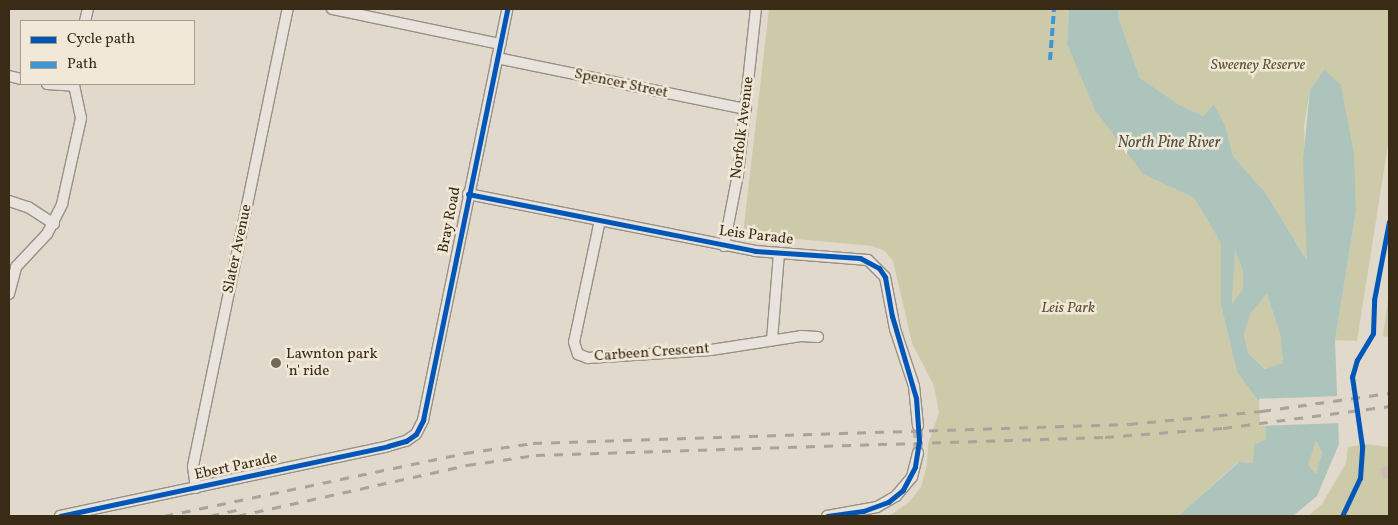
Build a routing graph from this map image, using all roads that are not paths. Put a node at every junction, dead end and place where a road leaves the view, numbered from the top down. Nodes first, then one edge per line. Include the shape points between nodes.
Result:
1 (288, 9) edge
2 (332, 9) edge
3 (507, 9) edge
4 (756, 9) edge
5 (500, 44) junction
6 (497, 58) junction
7 (74, 85) edge
8 (746, 109) junction
9 (468, 194) junction
10 (9, 201) edge
11 (600, 220) junction
12 (54, 224) junction
13 (724, 246) junction
14 (779, 253) junction
15 (9, 294) edge
16 (818, 337) dead end
17 (772, 340) junction
18 (918, 426) tunnel mouth
19 (416, 434) joint
20 (918, 453) tunnel mouth
21 (196, 488) junction
22 (60, 516) edge
23 (827, 516) edge

1 - 21 street, Slater Avenue via 193,466
2 - 5 street
3 - 5 street, Bray Road
4 - 8 street, Norfolk Avenue
5 - 6 street, Bray Road
6 - 8 street, Spencer Street
6 - 9 street, Bray Road
7 - 12 street via 81,118 64,197
8 - 13 street, Norfolk Avenue
9 - 11 street, Leis Parade
9 - 19 street, Bray Road via 423,420
10 - 12 street via 28,207
11 - 13 street, Leis Parade
11 - 17 street, Carbeen Crescent via 574,342 578,354 588,358 711,350
12 - 15 street via 19,263
13 - 14 street, Leis Parade
14 - 17 street
14 - 18 street, Leis Parade via 860,258 879,268 885,277 895,329 914,386
16 - 17 street, Carbeen Crescent
19 - 21 street, Ebert Parade via 401,443
20 - 23 street via 912,477 896,496 877,507
21 - 22 street, Ebert Parade

